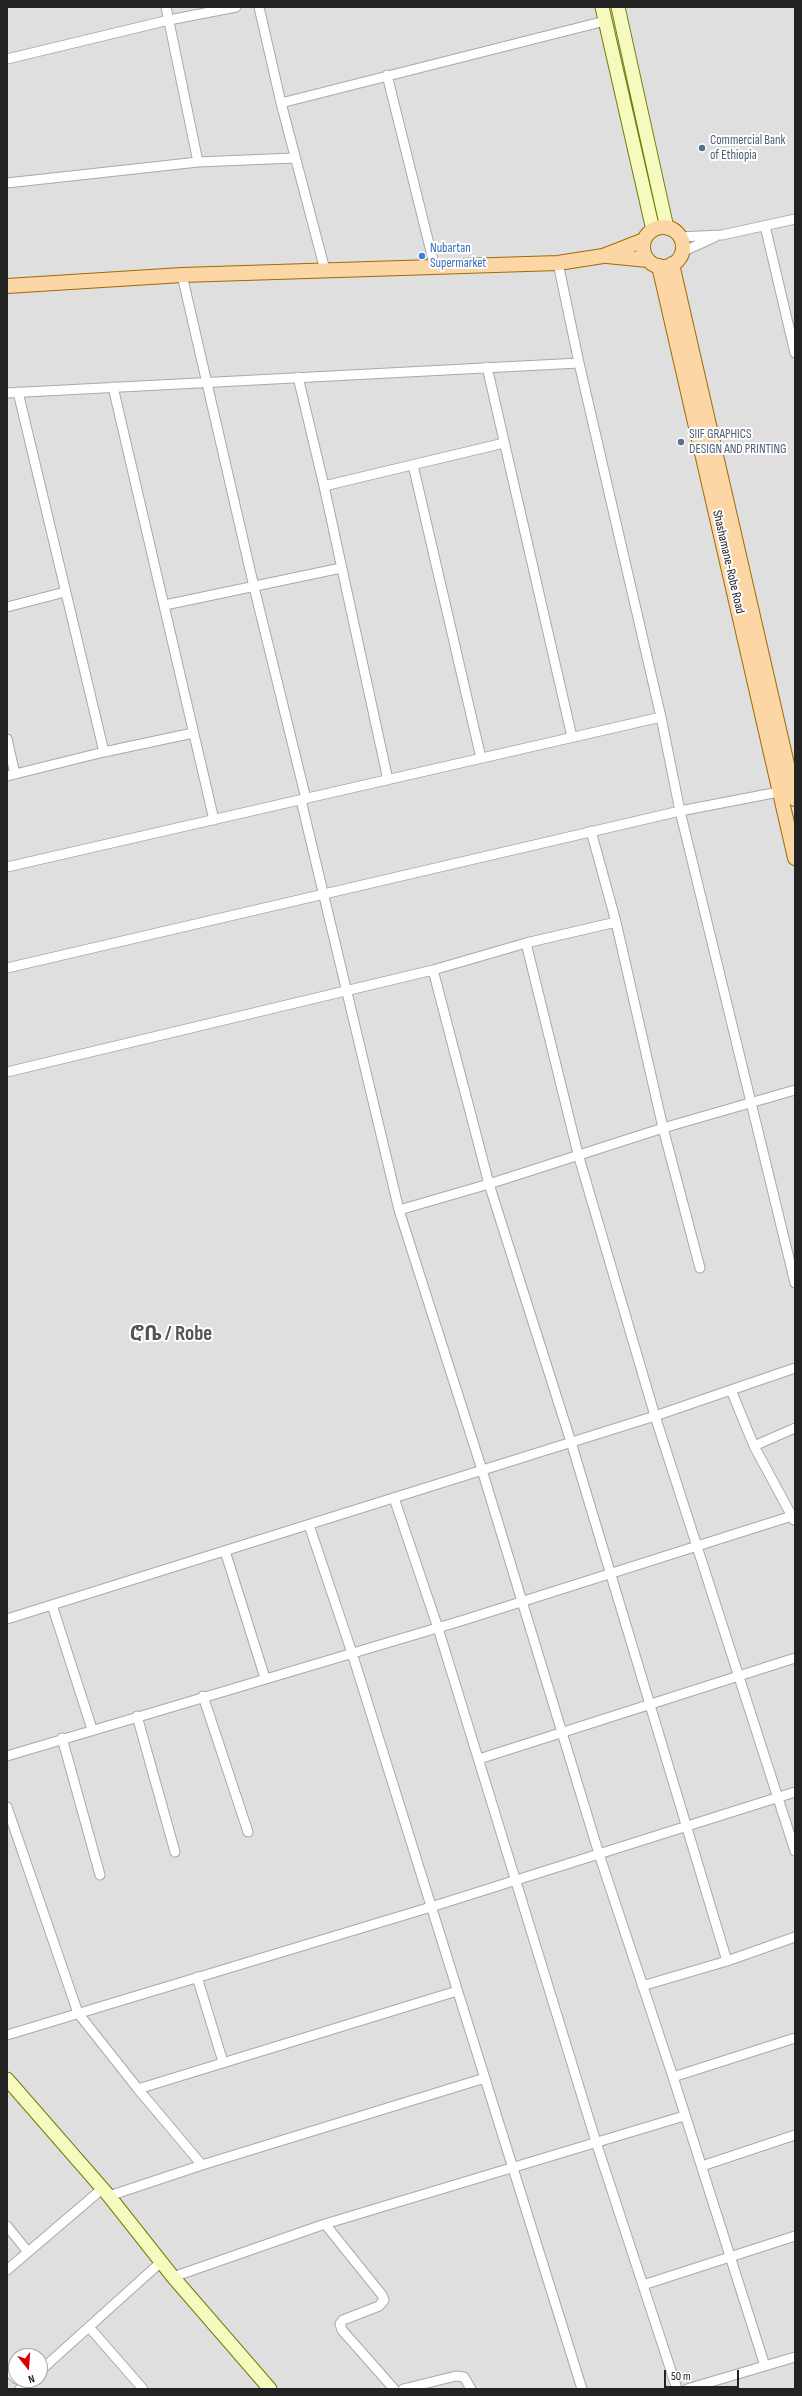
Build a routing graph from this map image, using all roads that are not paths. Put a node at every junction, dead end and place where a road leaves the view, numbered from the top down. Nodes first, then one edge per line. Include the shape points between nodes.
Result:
1 (166, 7) edge
2 (236, 7) edge
3 (259, 7) edge
4 (602, 7) edge
5 (618, 7) edge
6 (169, 20) junction
7 (605, 21) junction
8 (7, 59) edge
9 (387, 74) junction
10 (281, 103) junction
11 (294, 158) junction
12 (198, 162) junction
13 (7, 183) edge
14 (795, 219) edge
15 (765, 226) junction
16 (667, 228) junction
17 (722, 234) junction
18 (648, 235) junction
19 (679, 236) junction
20 (682, 252) junction
21 (603, 256) junction
22 (558, 263) junction
23 (659, 264) junction
24 (435, 268) junction
25 (325, 270) junction
26 (182, 275) junction
27 (7, 286) edge
28 (791, 323) edge
29 (795, 353) edge
30 (579, 363) junction
31 (487, 367) junction
32 (298, 377) junction
33 (208, 382) junction
34 (114, 387) junction
35 (18, 392) junction
36 (7, 393) edge
37 (504, 443) junction
38 (413, 465) junction
39 (324, 486) junction
40 (341, 568) junction
41 (254, 588) junction
42 (65, 592) junction
43 (165, 605) junction
44 (7, 607) edge
45 (661, 717) junction
46 (193, 733) junction
47 (572, 737) junction
48 (7, 739) edge
49 (104, 752) junction
50 (481, 758) junction
51 (11, 775) edge
52 (388, 780) junction
53 (790, 792) edge
54 (304, 799) junction
55 (680, 810) junction
56 (214, 820) junction
57 (591, 831) junction
58 (795, 858) edge
59 (7, 868) edge
60 (323, 894) junction
61 (616, 922) junction
62 (526, 944) junction
63 (7, 968) edge
64 (432, 970) junction
65 (346, 990) junction
66 (7, 1072) edge
67 (795, 1090) edge
68 (751, 1101) junction
69 (663, 1128) junction
70 (578, 1154) junction
71 (490, 1184) junction
72 (399, 1210) junction
73 (700, 1268) dead end
74 (795, 1283) edge
75 (795, 1368) edge
76 (731, 1390) junction
77 (654, 1416) junction
78 (795, 1428) edge
79 (571, 1442) junction
80 (754, 1446) junction
81 (482, 1470) junction
82 (394, 1498) junction
83 (794, 1517) edge
84 (309, 1525) junction
85 (697, 1546) junction
86 (225, 1551) junction
87 (610, 1573) junction
88 (523, 1601) junction
89 (52, 1605) junction
90 (7, 1619) edge
91 (438, 1628) junction
92 (352, 1652) junction
93 (795, 1658) edge
94 (739, 1676) junction
95 (265, 1678) junction
96 (203, 1696) junction
97 (649, 1703) junction
98 (137, 1716) junction
99 (92, 1729) junction
100 (563, 1732) junction
101 (62, 1738) junction
102 (7, 1756) edge
103 (479, 1759) junction
104 (795, 1792) edge
105 (779, 1797) junction
106 (7, 1807) edge
107 (687, 1826) junction
108 (248, 1832) dead end
109 (795, 1851) edge
110 (175, 1852) dead end
111 (599, 1854) junction
112 (100, 1875) dead end
113 (516, 1880) junction
114 (431, 1907) junction
115 (795, 1937) edge
116 (727, 1961) junction
117 (197, 1977) junction
118 (642, 1986) junction
119 (457, 1991) junction
120 (78, 2013) junction
121 (7, 2035) edge
122 (795, 2038) edge
123 (223, 2062) junction
124 (673, 2077) junction
125 (485, 2078) junction
126 (7, 2080) edge
127 (138, 2089) junction
128 (684, 2116) junction
129 (795, 2135) edge
130 (596, 2142) junction
131 (202, 2165) junction
132 (702, 2166) junction
133 (513, 2168) junction
134 (106, 2192) junction
135 (325, 2224) junction
136 (7, 2226) edge
137 (795, 2236) edge
138 (28, 2252) junction
139 (730, 2258) junction
140 (161, 2262) junction
141 (7, 2270) edge
142 (173, 2277) junction
143 (643, 2285) junction
144 (90, 2327) junction
145 (795, 2357) edge
146 (48, 2364) edge
147 (764, 2366) junction
148 (143, 2389) edge
149 (270, 2389) edge
150 (394, 2389) edge
151 (403, 2389) edge
152 (471, 2389) edge
153 (582, 2389) edge
154 (677, 2389) edge
155 (686, 2389) edge

1 - 6 street
2 - 6 street
3 - 10 street
4 - 7 main road
5 - 16 main road
6 - 8 street
6 - 12 street
7 - 9 street
7 - 18 main road
9 - 10 street
9 - 24 street
10 - 11 street
11 - 12 street
11 - 25 street
12 - 13 street
14 - 15 street
15 - 17 street
15 - 28 street
16 - 18 main road
16 - 19 main road
17 - 19 street
17 - 20 street
18 - 21 main road
18 - 23 main road, Shashamane-Robe Road via 643,248
19 - 20 main road
20 - 23 main road
21 - 22 main road
21 - 23 main road
22 - 24 main road
22 - 30 street
23 - 53 main road, Shashamane-Robe Road
24 - 25 main road
25 - 26 main road
26 - 27 main road
26 - 33 street
28 - 29 street
30 - 31 street
30 - 45 street
31 - 32 street
31 - 37 street
32 - 33 street
32 - 39 street
33 - 34 street
33 - 41 street
34 - 35 street
34 - 43 street
35 - 36 street
35 - 42 street
37 - 38 street
37 - 47 street
38 - 39 street
38 - 50 street
39 - 40 street
40 - 41 street
40 - 52 street
41 - 43 street
41 - 54 street
42 - 44 street
42 - 49 street
43 - 46 street
45 - 47 street
45 - 55 street
46 - 49 street
46 - 56 street
47 - 50 street
48 - 51 street
49 - 51 street
50 - 52 street
52 - 54 street
53 - 55 street
53 - 58 main road, Shashamane-Robe Road
54 - 56 street
54 - 60 street
55 - 57 street
55 - 68 street
56 - 59 street
57 - 60 street
57 - 61 street
60 - 63 street
60 - 65 street
61 - 62 street
61 - 69 street
62 - 64 street
62 - 70 street
64 - 65 street
64 - 71 street
65 - 66 street
65 - 72 street
67 - 68 street
68 - 69 street
68 - 74 street
69 - 70 street
69 - 73 street
70 - 71 street
70 - 77 street
71 - 72 street
71 - 79 street
72 - 81 street
75 - 76 street
76 - 77 street
76 - 80 street
77 - 79 street
77 - 85 street
78 - 80 street
79 - 81 street
79 - 87 street
80 - 83 street
81 - 82 street
81 - 88 street
82 - 84 street
82 - 91 street
83 - 85 street
84 - 86 street
84 - 92 street
85 - 87 street
85 - 94 street
86 - 89 street
86 - 95 street
87 - 88 street
87 - 97 street
88 - 91 street
88 - 100 street
89 - 90 street
89 - 99 street
91 - 92 street
91 - 103 street
92 - 95 street
92 - 114 street
93 - 94 street
94 - 97 street
94 - 105 street
95 - 96 street
96 - 98 street
96 - 108 street
97 - 100 street
97 - 107 street
98 - 99 street
98 - 110 street
99 - 101 street
100 - 103 street
100 - 111 street
101 - 102 street
101 - 112 street
103 - 113 street
104 - 105 street
105 - 107 street
105 - 109 street
106 - 120 street
107 - 111 street
107 - 116 street
111 - 113 street
111 - 118 street
113 - 114 street
113 - 130 street
114 - 117 street
114 - 119 street
115 - 116 street
116 - 118 street
117 - 120 street
117 - 123 street
118 - 124 street
119 - 123 street
119 - 125 street
120 - 121 street
120 - 127 street
122 - 124 street
123 - 127 street
124 - 128 street
125 - 131 street
125 - 133 street
126 - 134 main road
127 - 131 street
128 - 130 street
128 - 132 street
129 - 132 street
130 - 133 street
130 - 143 street
131 - 134 street
132 - 139 street
133 - 135 street
133 - 153 street
134 - 138 street
134 - 140 main road
135 - 142 street
135 - 150 street via 384,2300 379,2306 343,2320 340,2324 342,2330
136 - 138 street
137 - 139 street
138 - 141 street
139 - 143 street
139 - 147 street
140 - 142 main road
140 - 144 street
142 - 149 main road
143 - 154 street
144 - 146 street
144 - 148 street
145 - 147 street
147 - 155 street
151 - 152 street via 456,2376 464,2377

